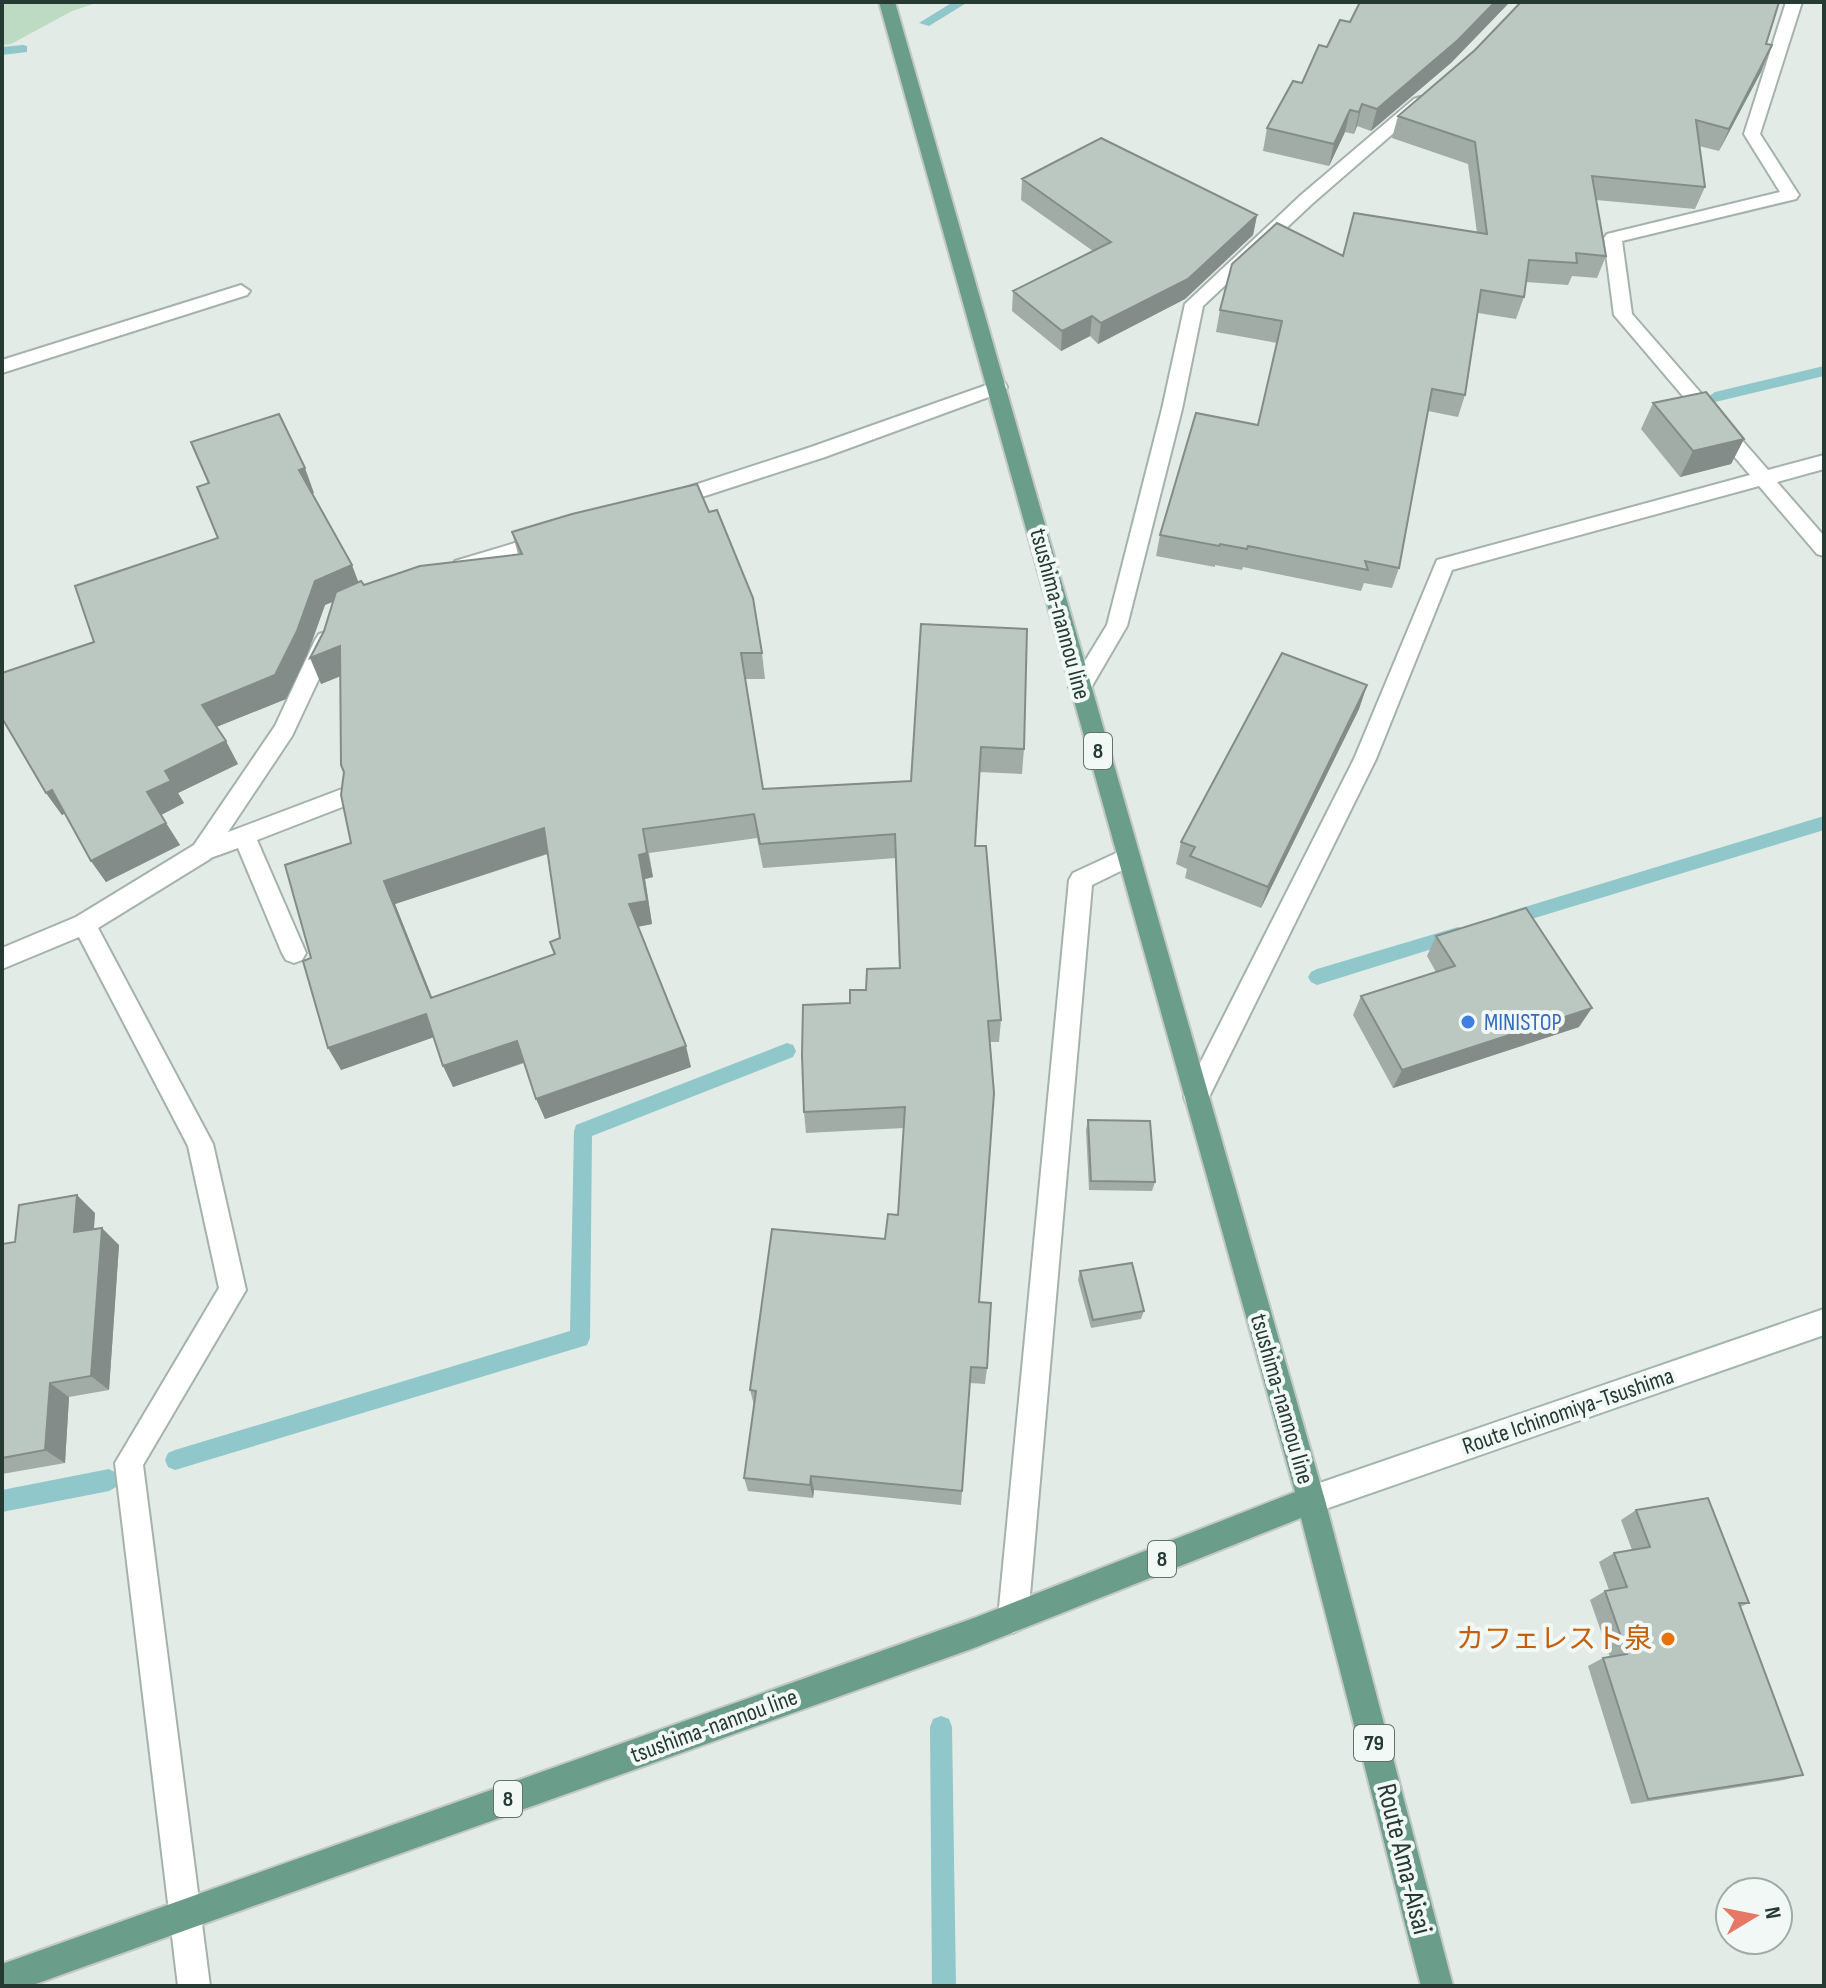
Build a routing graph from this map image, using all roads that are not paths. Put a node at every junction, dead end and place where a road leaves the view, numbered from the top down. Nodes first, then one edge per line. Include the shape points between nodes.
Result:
1 (887, 2) edge
2 (1794, 2) edge
3 (1437, 88) edge
4 (241, 291) dead end
5 (2, 367) edge
6 (998, 387) junction
7 (1824, 462) edge
8 (1762, 477) junction
9 (659, 504) edge
10 (557, 537) edge
11 (1824, 549) edge
12 (445, 571) edge
13 (330, 626) edge
14 (1080, 687) junction
15 (342, 798) edge
16 (244, 836) junction
17 (202, 852) junction
18 (1127, 857) junction
19 (84, 924) junction
20 (294, 953) dead end
21 (2, 959) edge
22 (1196, 1097) junction
23 (1824, 1322) edge
24 (1311, 1500) junction
25 (1013, 1618) junction
26 (187, 1914) junction
27 (2, 1980) edge
28 (194, 1986) edge
29 (1437, 1986) edge

1 - 6 main road, tsushima-nannou line / 8
2 - 8 street via 1752,134 1790,195 1613,238 1623,315
3 - 14 street via 1194,304 1117,626
4 - 5 street
6 - 9 street
6 - 14 main road, tsushima-nannou line / 8
7 - 8 street
8 - 11 street
8 - 22 street via 1444,565 1365,759
10 - 12 street
13 - 17 street via 284,730
14 - 18 main road, tsushima-nannou line / 8
15 - 16 street
16 - 17 street
16 - 20 street
17 - 19 street
18 - 22 main road, tsushima-nannou line / 8
18 - 25 street via 1081,880
19 - 21 street
19 - 26 street via 200,1144 233,1290 129,1463
22 - 24 main road, tsushima-nannou line / 8
23 - 24 street, Route Ichinomiya-Tsushima
24 - 25 main road, tsushima-nannou line / 8
24 - 29 main road, Route Ama-Aisai / 79
25 - 26 main road, tsushima-nannou line / 8
26 - 27 main road, tsushima-nannou line / 8
26 - 28 street

